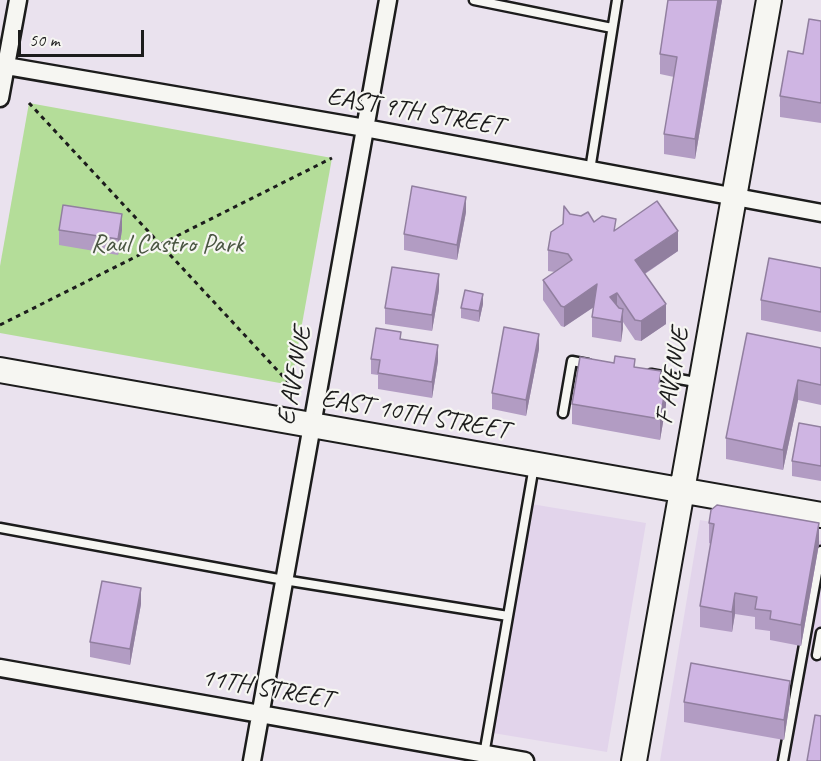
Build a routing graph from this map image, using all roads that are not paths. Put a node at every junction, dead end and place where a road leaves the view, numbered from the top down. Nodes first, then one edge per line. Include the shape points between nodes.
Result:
1 (18, 0) edge
2 (388, 0) edge
3 (474, 0) edge
4 (617, 0) edge
5 (769, 0) edge
6 (612, 28) junction
7 (3, 66) edge
8 (0, 98) edge
9 (365, 128) junction
10 (590, 170) junction
11 (734, 197) junction
12 (821, 213) edge
13 (594, 365) edge
14 (0, 370) edge
15 (640, 372) edge
16 (701, 383) junction
17 (563, 413) dead end
18 (312, 425) junction
19 (534, 464) junction
20 (682, 490) junction
21 (821, 515) edge
22 (0, 528) edge
23 (821, 551) edge
24 (284, 580) junction
25 (508, 616) junction
26 (821, 633) edge
27 (802, 652) junction
28 (819, 655) edge
29 (0, 668) edge
30 (260, 714) junction
31 (484, 757) edge
32 (252, 761) edge
33 (525, 761) edge
34 (634, 761) edge
35 (783, 761) edge

1 - 7 street
2 - 9 street, E AVENUE
3 - 6 lane
4 - 6 lane
5 - 11 main road, F AVENUE
6 - 10 lane
7 - 8 street
7 - 9 street, EAST 9TH STREET
9 - 10 street, EAST 9TH STREET
9 - 18 street, E AVENUE
10 - 11 street, EAST 9TH STREET
11 - 12 street, EAST 9TH STREET
11 - 16 main road, F AVENUE
13 - 17 lane via 572,361
14 - 18 main road, EAST 10TH STREET
15 - 16 lane
16 - 20 main road, F AVENUE
18 - 19 main road, EAST 10TH STREET
18 - 24 street, E AVENUE
19 - 20 main road, EAST 10TH STREET
19 - 25 lane
20 - 21 main road, EAST 10TH STREET
20 - 34 main road, F AVENUE
22 - 24 lane
23 - 27 lane
24 - 25 lane
24 - 30 street, E AVENUE
25 - 31 lane
26 - 28 lane
27 - 28 lane
27 - 35 lane
29 - 30 street, 11TH STREET
30 - 31 street, 11TH STREET
30 - 32 street, E AVENUE
31 - 33 street, 11TH STREET

